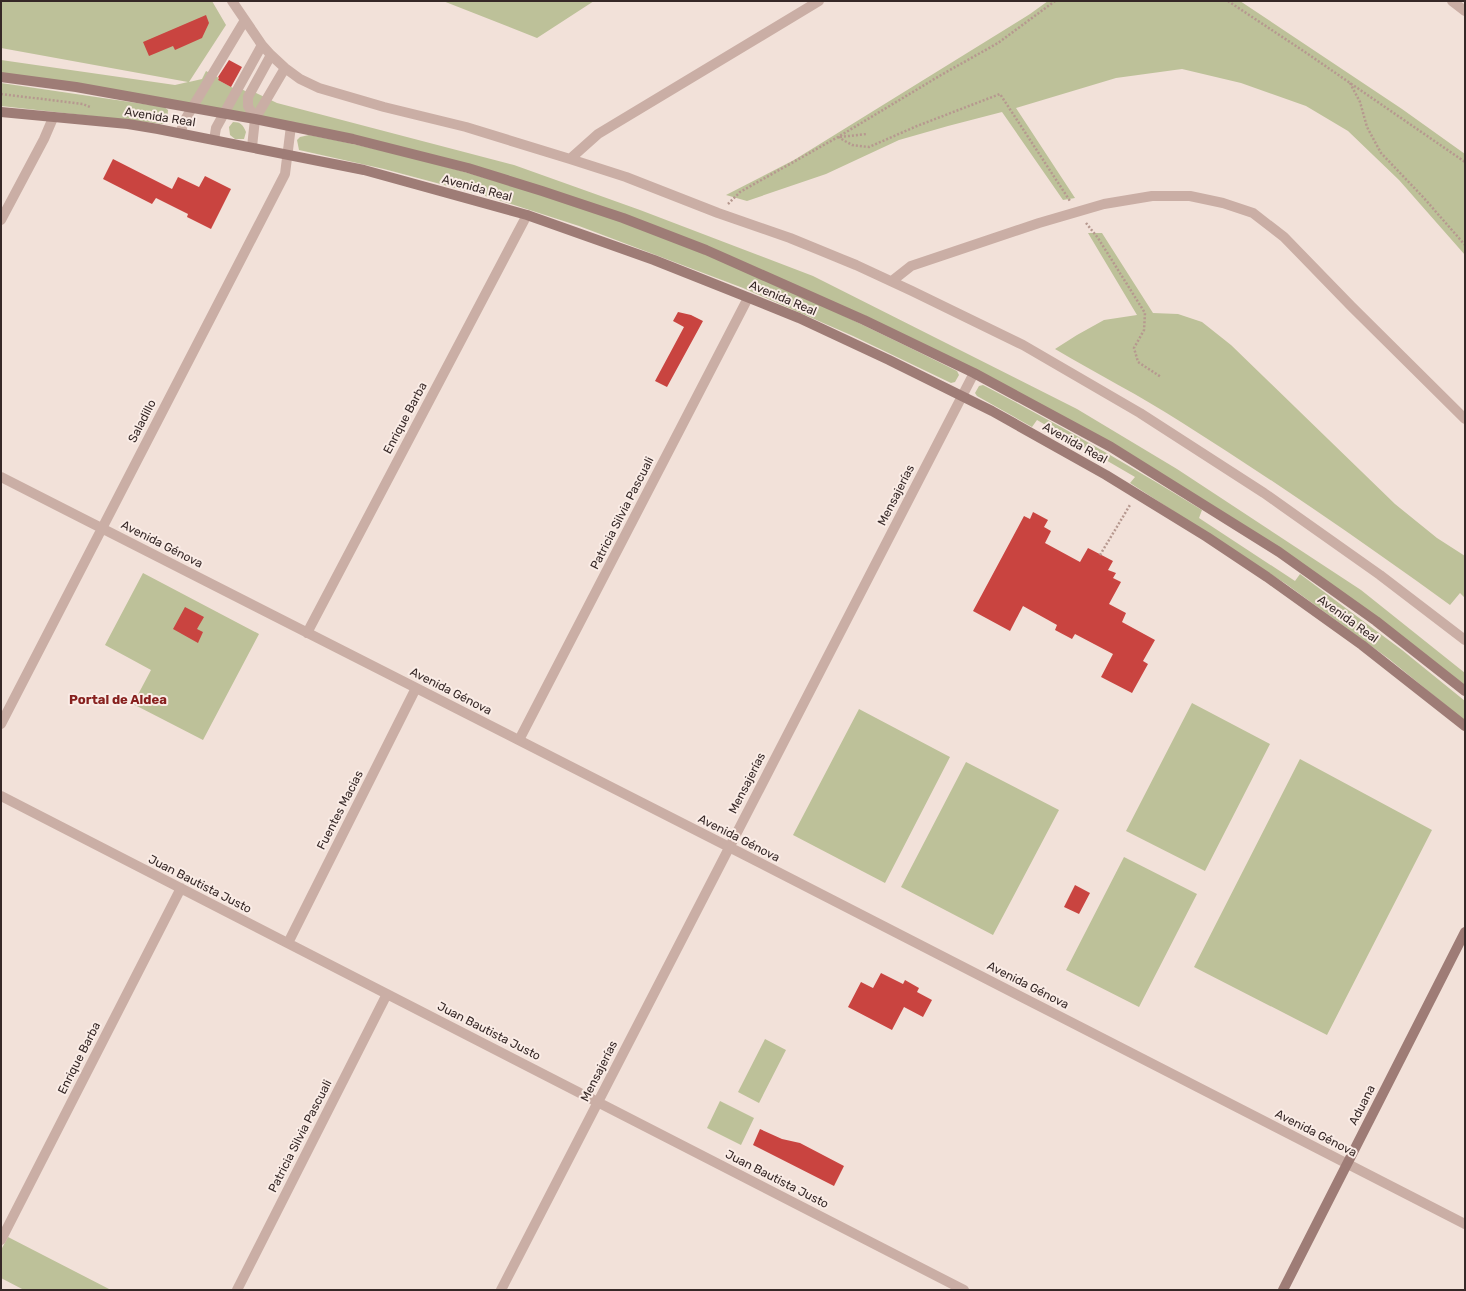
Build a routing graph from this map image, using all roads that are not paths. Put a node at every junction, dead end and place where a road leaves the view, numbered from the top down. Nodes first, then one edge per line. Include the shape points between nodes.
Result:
1 (232, 1) edge
2 (819, 1) edge
3 (1452, 1) edge
4 (1465, 11) edge
5 (244, 20) junction
6 (262, 45) junction
7 (271, 55) junction
8 (285, 68) junction
9 (1, 77) edge
10 (191, 108) junction
11 (1, 112) edge
12 (224, 114) junction
13 (53, 118) junction
14 (255, 119) junction
15 (291, 126) junction
16 (181, 133) junction
17 (214, 140) junction
18 (252, 147) junction
19 (288, 154) junction
20 (570, 159) junction
21 (527, 215) junction
22 (1, 220) edge
23 (892, 281) junction
24 (748, 298) junction
25 (974, 373) junction
26 (961, 396) junction
27 (1465, 419) edge
28 (1, 477) edge
29 (102, 528) junction
30 (307, 633) junction
31 (1465, 640) edge
32 (416, 688) junction
33 (1465, 691) edge
34 (1, 724) edge
35 (1465, 726) edge
36 (519, 740) junction
37 (1, 796) edge
38 (729, 847) junction
39 (181, 888) junction
40 (1465, 932) edge
41 (288, 943) junction
42 (387, 994) junction
43 (598, 1102) junction
44 (1347, 1164) junction
45 (1465, 1224) edge
46 (1, 1240) edge
47 (237, 1290) edge
48 (501, 1290) edge
49 (964, 1290) edge
50 (1283, 1290) edge

1 - 5 street
2 - 20 street via 598,134
3 - 4 street
5 - 6 street
5 - 10 street
6 - 7 street
6 - 12 street
7 - 8 street
7 - 14 street via 248,97 248,106
8 - 14 street
8 - 20 street via 319,88 466,127
9 - 10 main road, Avenida Real via 76,87
10 - 12 main road, Avenida Real
10 - 16 street
11 - 13 main road, Avenida Real
12 - 14 main road, Avenida Real
12 - 17 street via 216,128
13 - 16 main road, Avenida Real via 128,124
13 - 22 street
14 - 15 main road, Avenida Real
14 - 18 street
15 - 19 street, Saladillo
15 - 25 main road, Avenida Real via 468,168 623,218 774,279
16 - 17 main road, Avenida Real
17 - 18 main road, Avenida Real
18 - 19 main road, Avenida Real
19 - 21 main road, Avenida Real via 364,170
19 - 29 street, Saladillo via 285,174
20 - 23 street via 790,238
21 - 24 main road, Avenida Real via 654,260
21 - 30 street, Enrique Barba
23 - 27 street via 911,266 1104,204 1152,196 1190,196 1223,203 1253,213 1284,237
23 - 31 street via 1023,345 1140,414 1264,492
24 - 26 main road, Avenida Real via 799,318
24 - 36 street, Patricia Silvia Pascuali
25 - 26 street, Mensajerías
25 - 33 main road, Avenida Real via 1111,447 1279,552 1376,621
26 - 35 main road, Avenida Real via 992,411 1207,537 1362,645
26 - 38 street, Mensajerías
28 - 29 street, Avenida Génova
29 - 30 street, Avenida Génova
29 - 34 street, Saladillo
30 - 32 street, Avenida Génova
32 - 36 street, Avenida Génova
32 - 41 street, Fuentes Macias
36 - 38 street, Avenida Génova
37 - 39 street, Juan Bautista Justo
38 - 43 street, Mensajerías
38 - 44 street, Avenida Génova
39 - 41 street, Juan Bautista Justo
39 - 46 street, Enrique Barba
40 - 44 main road, Aduana
41 - 42 street, Juan Bautista Justo
42 - 43 street, Juan Bautista Justo
42 - 47 street, Patricia Silvia Pascuali
43 - 48 street, Mensajerías
43 - 49 street, Juan Bautista Justo
44 - 45 street, Avenida Génova
44 - 50 main road, Aduana

